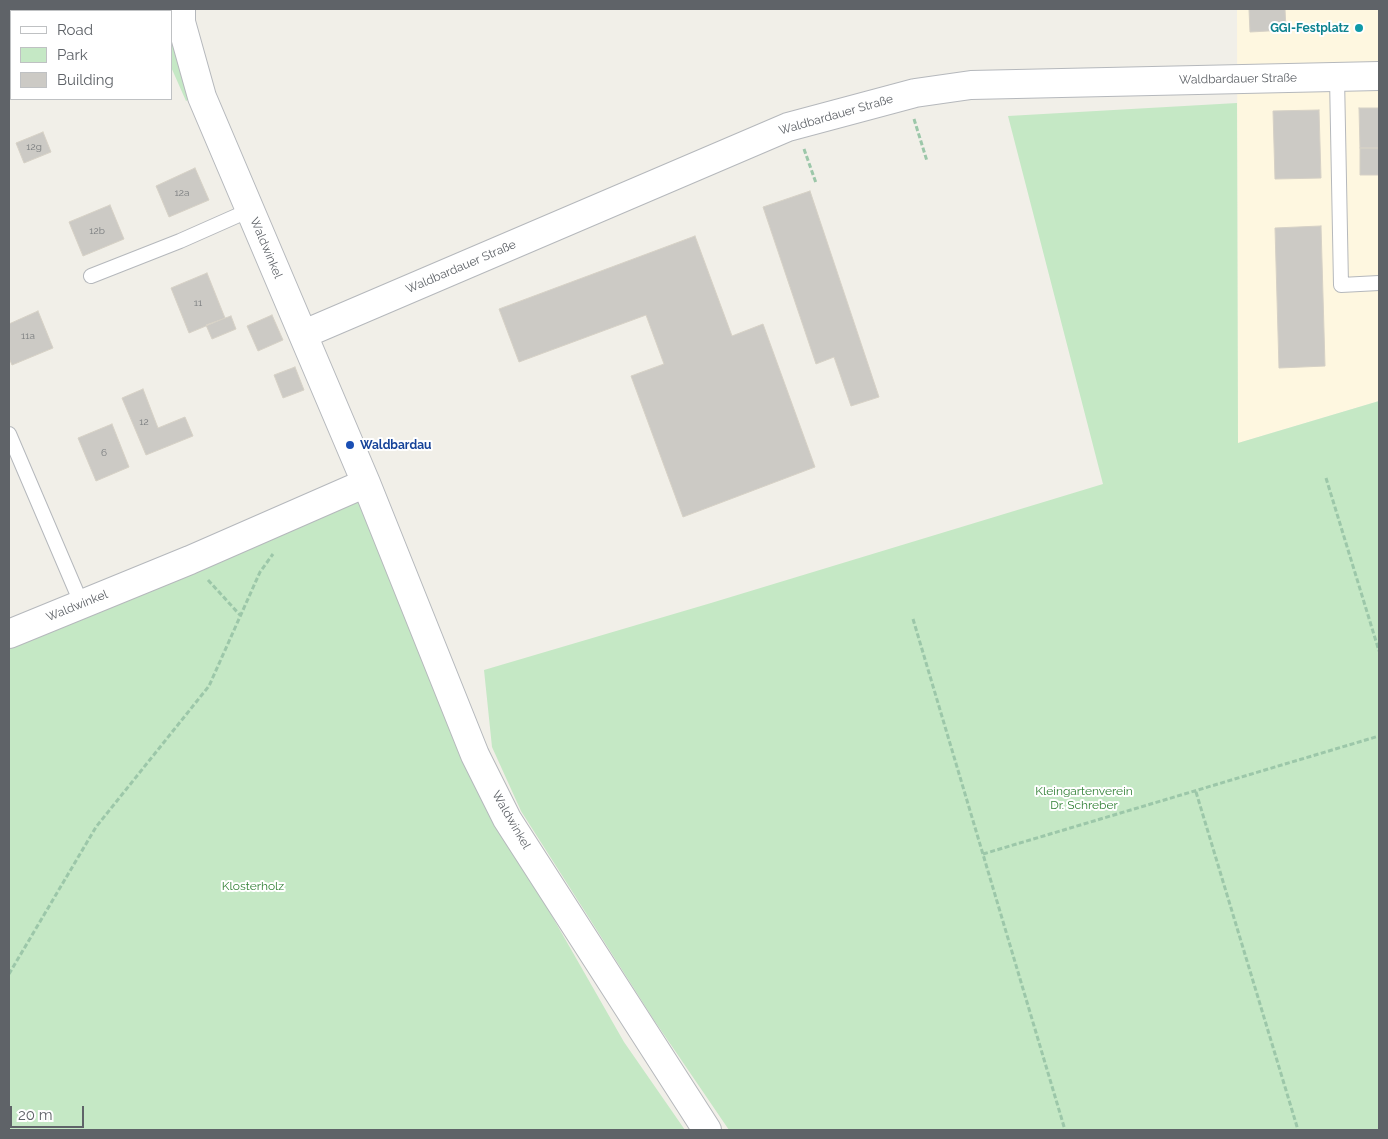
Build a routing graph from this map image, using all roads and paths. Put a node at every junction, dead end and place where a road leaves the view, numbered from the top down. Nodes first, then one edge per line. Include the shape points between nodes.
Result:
1 (181, 9) edge
2 (1379, 76) edge
3 (1337, 77) junction
4 (907, 95) junction
5 (795, 125) junction
6 (927, 161) dead end
7 (816, 183) dead end
8 (250, 210) junction
9 (91, 276) dead end
10 (1379, 284) edge
11 (304, 334) junction
12 (9, 434) edge
13 (1326, 478) dead end
14 (366, 483) junction
15 (190, 560) junction
16 (252, 589) dead end
17 (82, 605) junction
18 (240, 615) junction
19 (913, 619) dead end
20 (9, 634) edge
21 (1379, 651) edge
22 (1379, 736) edge
23 (1196, 792) junction
24 (983, 854) junction
25 (9, 974) edge
26 (707, 1130) edge
27 (1065, 1130) edge
28 (1298, 1130) edge

1 - 8 street, Waldwinkel via 181,22 202,96
2 - 3 street, Waldbardauer Straße
3 - 4 street, Waldbardauer Straße via 971,85
3 - 10 lane via 1341,285
4 - 5 street, Waldbardauer Straße
4 - 6 path
5 - 7 path
5 - 11 street, Waldbardauer Straße
8 - 9 lane
8 - 11 street, Waldwinkel
11 - 14 street, Waldwinkel
12 - 17 lane
13 - 21 path
14 - 15 street, Waldwinkel
14 - 26 street, Waldwinkel via 475,755 507,819
15 - 17 street, Waldwinkel
15 - 18 path
16 - 18 path
17 - 20 street, Waldwinkel
18 - 25 path via 210,686 96,827
19 - 24 path
22 - 23 path
23 - 24 path
23 - 28 path
24 - 27 path

